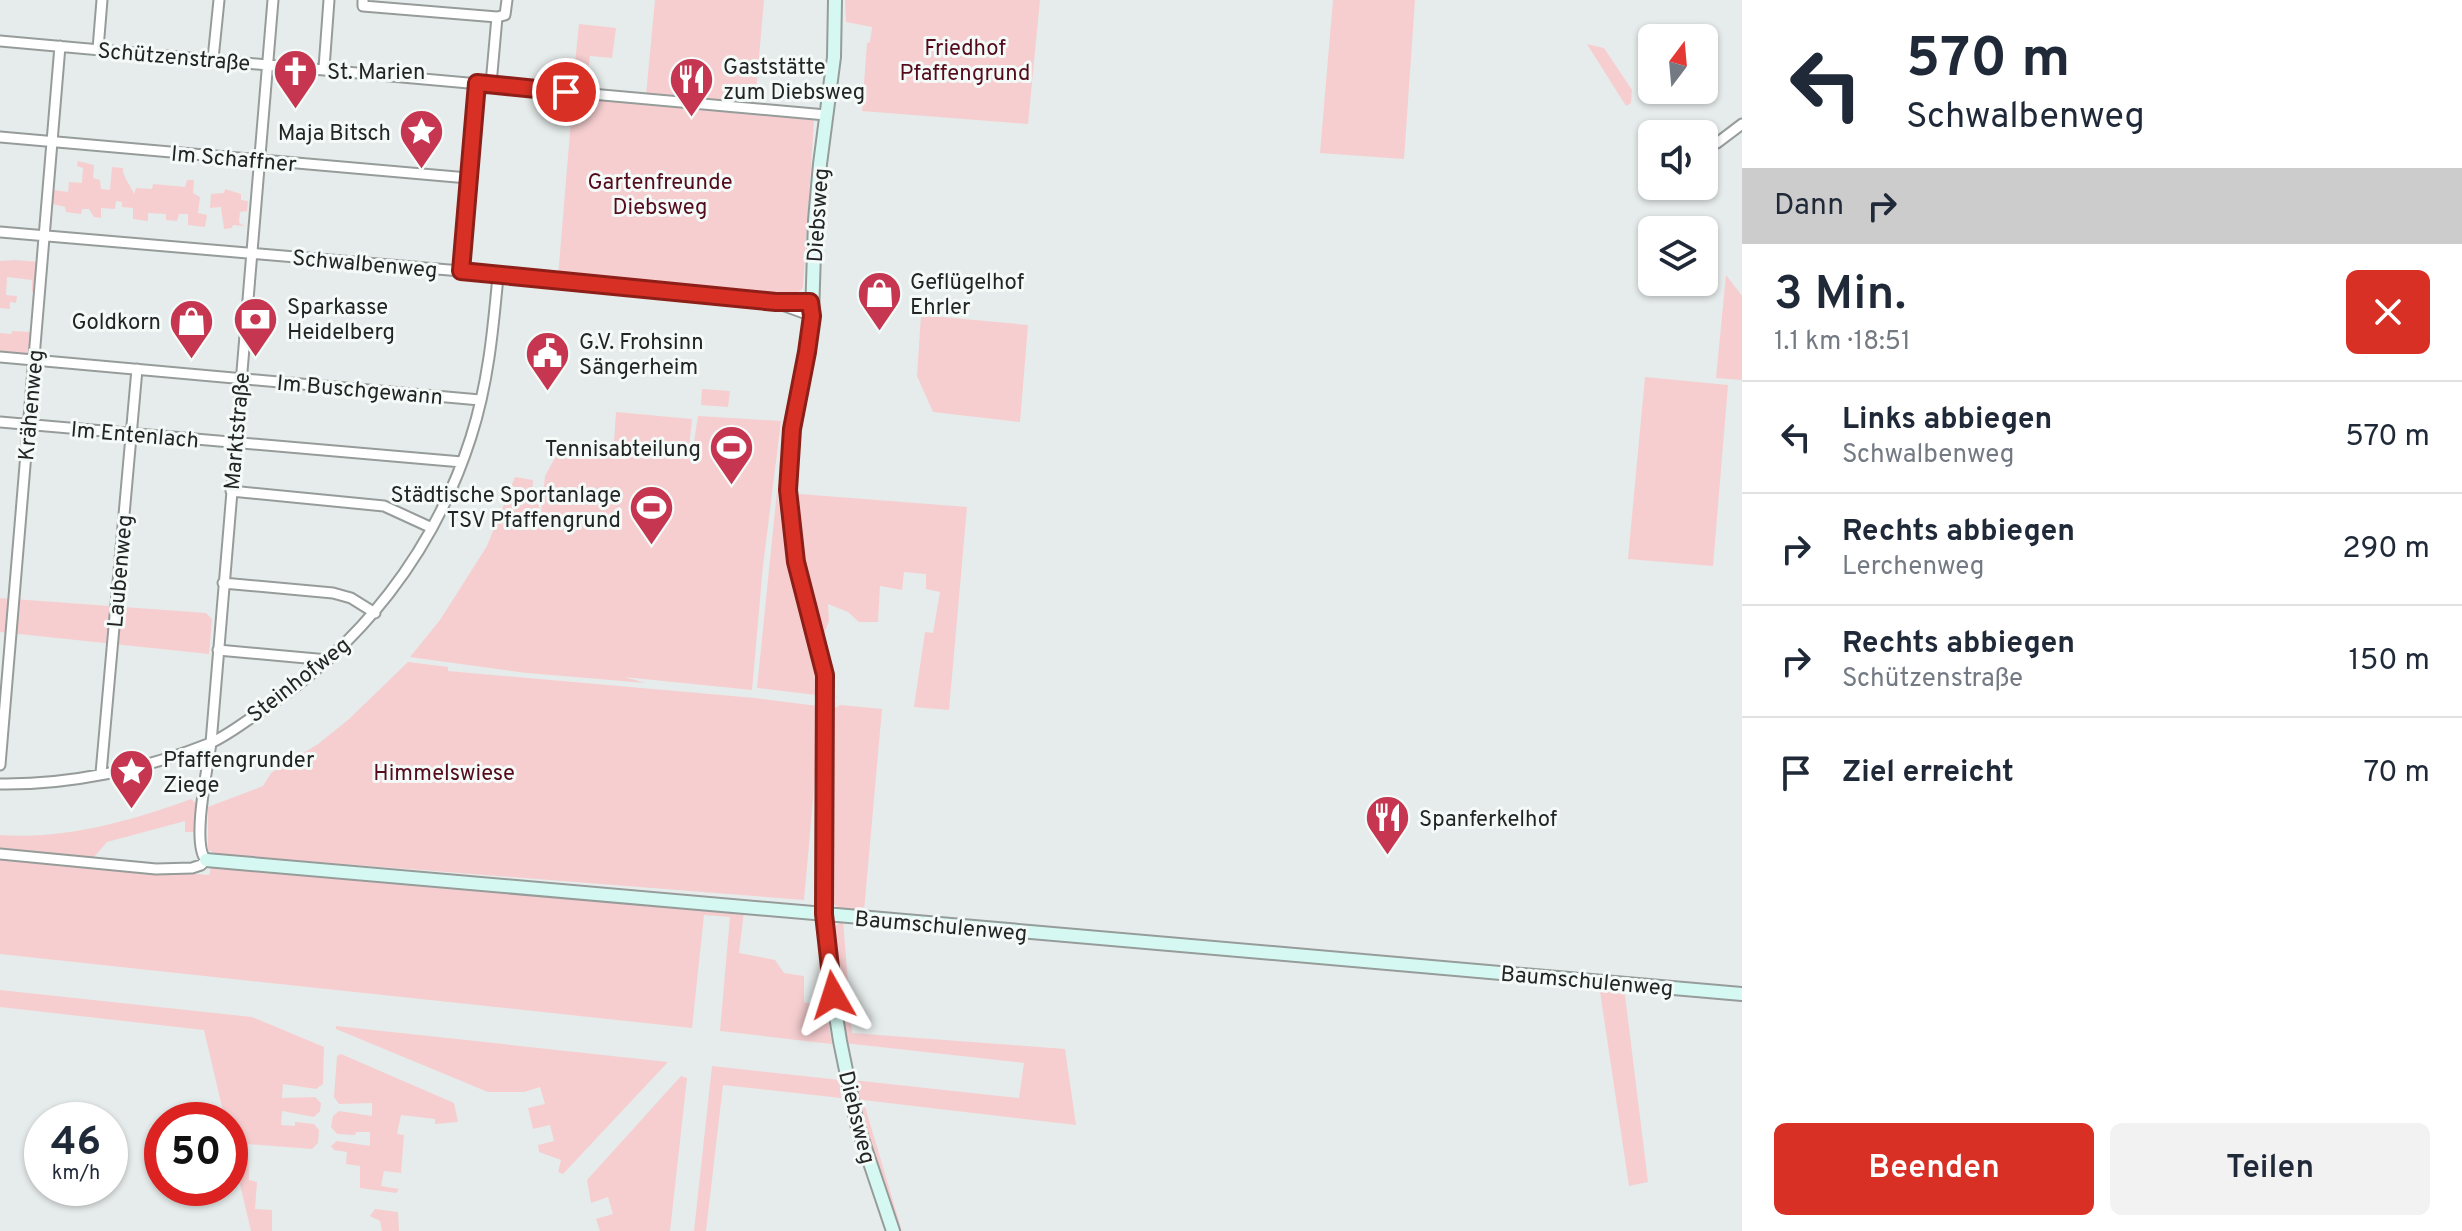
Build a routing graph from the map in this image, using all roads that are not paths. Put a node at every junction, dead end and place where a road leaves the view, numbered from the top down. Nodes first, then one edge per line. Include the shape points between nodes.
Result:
1 (102, 0) edge
2 (219, 0) edge
3 (273, 0) edge
4 (329, 0) edge
5 (363, 0) edge
6 (507, 0) edge
7 (835, 0) edge
8 (497, 17) junction
9 (0, 41) edge
10 (60, 46) junction
11 (98, 49) junction
12 (213, 59) junction
13 (268, 64) junction
14 (324, 68) junction
15 (477, 83) junction
16 (491, 84) junction
17 (826, 115) junction
18 (1742, 124) edge
19 (0, 137) edge
20 (52, 142) junction
21 (1718, 142) edge
22 (259, 160) junction
23 (468, 178) junction
24 (0, 232) edge
25 (45, 236) junction
26 (251, 253) junction
27 (461, 271) junction
28 (498, 276) junction
29 (776, 302) junction
30 (807, 302) junction
31 (812, 316) junction
32 (0, 357) edge
33 (33, 360) junction
34 (137, 369) junction
35 (240, 378) junction
36 (480, 400) junction
37 (0, 422) edge
38 (29, 424) junction
39 (131, 433) junction
40 (235, 442) junction
41 (462, 462) junction
42 (231, 491) junction
43 (432, 528) junction
44 (223, 583) junction
45 (375, 613) junction
46 (218, 650) junction
47 (328, 660) junction
48 (211, 743) junction
49 (0, 765) edge
50 (101, 773) junction
51 (0, 784) edge
52 (0, 854) edge
53 (206, 860) junction
54 (824, 914) junction
55 (1742, 994) edge
56 (893, 1231) edge

1 - 11 street
2 - 12 street
3 - 13 street, Marktstraße
4 - 14 street
5 - 8 street via 363,6
6 - 8 street via 505,15
7 - 17 street, Diebsweg
8 - 16 street
9 - 10 street, Schützenstraße
10 - 11 street, Schützenstraße
10 - 20 street, Krähenweg
11 - 12 street, Schützenstraße
12 - 13 street, Schützenstraße
13 - 14 street, Schützenstraße
13 - 22 street, Marktstraße
14 - 15 street, Schützenstraße
15 - 16 street, Schützenstraße
15 - 23 street
16 - 17 street, Schützenstraße
17 - 30 street, Diebsweg
18 - 21 street
19 - 20 street, Im Schaffner
20 - 22 street, Im Schaffner
20 - 25 street, Krähenweg
22 - 23 street, Im Schaffner
22 - 26 street, Marktstraße
23 - 27 street
24 - 25 street, Schwalbenweg
25 - 26 street, Schwalbenweg
25 - 33 street, Krähenweg
26 - 27 street, Schwalbenweg
26 - 35 street, Marktstraße
27 - 28 street, Schwalbenweg
28 - 29 street, Schwalbenweg
28 - 36 street, Steinhofweg via 491,356
29 - 30 street, Schwalbenweg
29 - 31 street, Schwalbenweg
30 - 31 street, Diebsweg
31 - 54 street, Diebsweg via 792,429 788,490 796,562 825,675
32 - 33 street, Im Buschgewann
33 - 34 street, Im Buschgewann
33 - 38 street, Krähenweg
34 - 35 street, Im Buschgewann
34 - 39 street, Laubenweg
35 - 36 street, Im Buschgewann
35 - 40 street, Marktstraße
36 - 41 street, Steinhofweg
37 - 38 street, Im Entenlach
38 - 39 street, Im Entenlach
38 - 49 street, Krähenweg
39 - 40 street, Im Entenlach
39 - 50 street, Laubenweg
40 - 41 street, Im Entenlach
40 - 42 street, Marktstraße
41 - 43 street, Steinhofweg
42 - 43 street via 384,506
42 - 44 street, Marktstraße
43 - 45 street, Steinhofweg
44 - 45 street via 333,593
44 - 46 street, Marktstraße
45 - 47 street, Steinhofweg
46 - 47 street
46 - 48 street, Marktstraße
47 - 48 street, Steinhofweg via 290,692
48 - 50 street, Steinhofweg
48 - 53 street, Marktstraße via 200,845
50 - 51 street, Steinhofweg
52 - 53 street, Baumschulenweg via 156,869 190,868
53 - 54 street, Baumschulenweg
54 - 55 street, Baumschulenweg
54 - 56 street, Diebsweg via 830,978 857,1124

